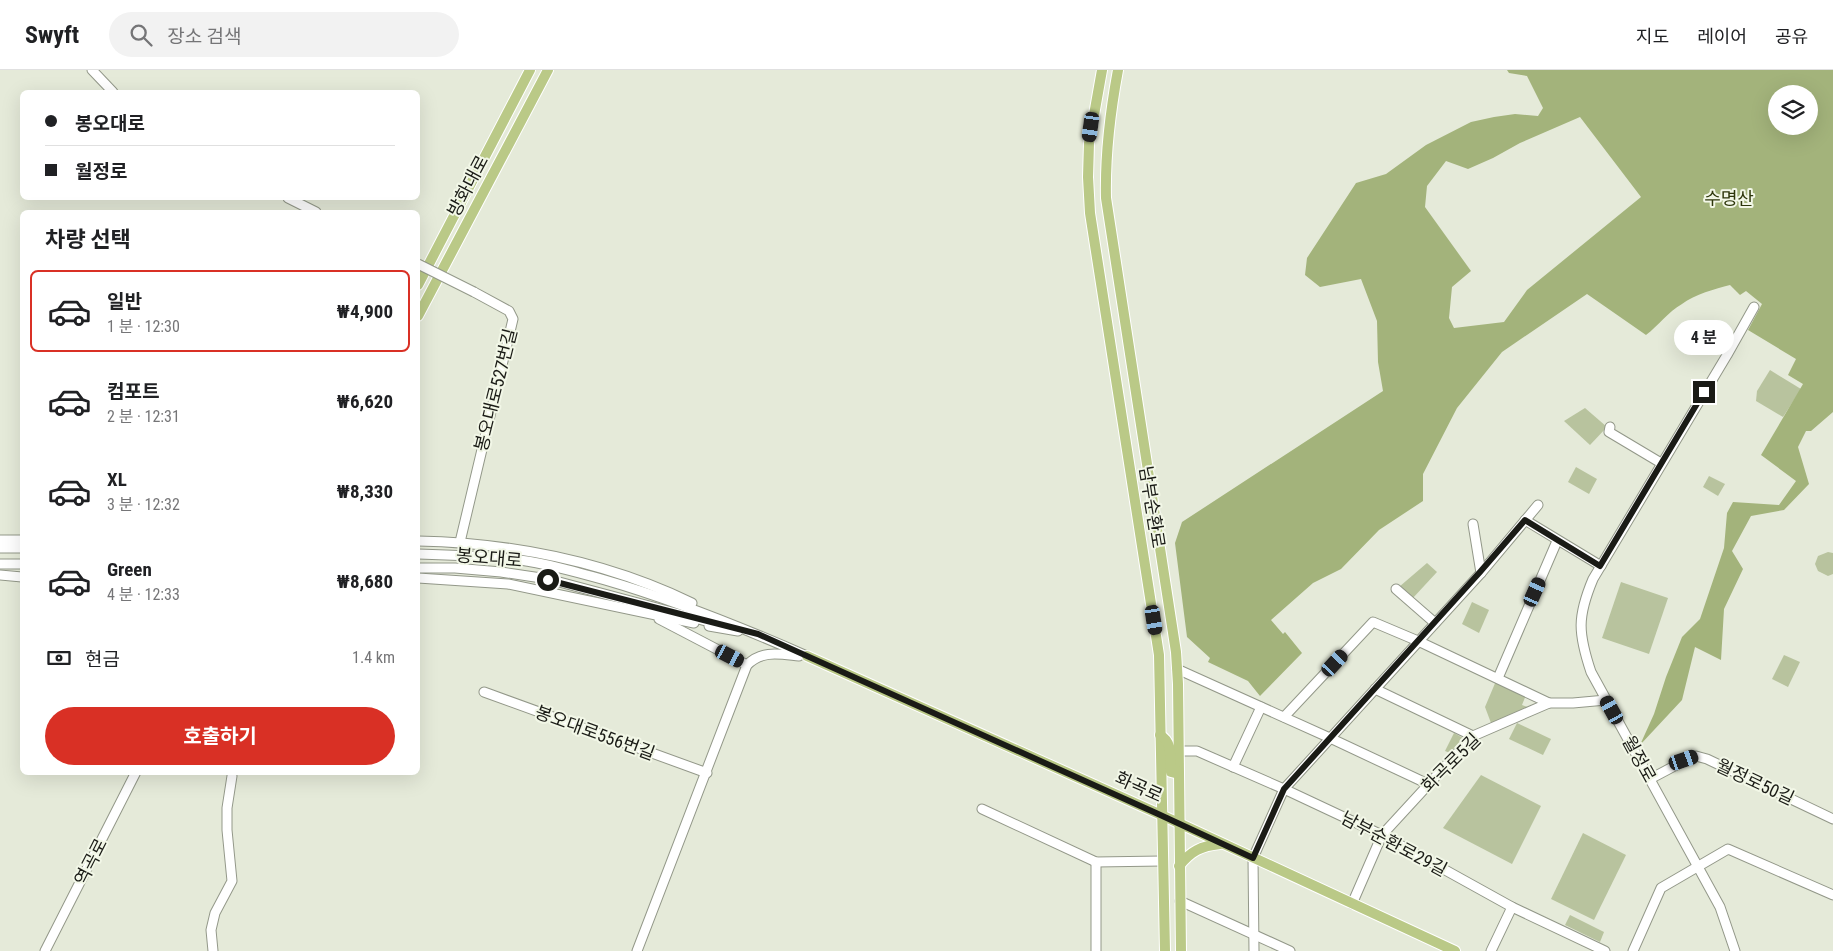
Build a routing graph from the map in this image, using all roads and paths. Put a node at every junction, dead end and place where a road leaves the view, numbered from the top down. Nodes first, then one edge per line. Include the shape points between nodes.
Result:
1 (530, 70) edge
2 (548, 70) edge
3 (1102, 70) edge
4 (1118, 70) edge
5 (94, 73) edge
6 (111, 90) edge
7 (292, 200) edge
8 (312, 210) edge
9 (420, 265) edge
10 (420, 281) edge
11 (1754, 306) dead end
12 (420, 312) edge
13 (1610, 427) dead end
14 (1662, 463) junction
15 (1538, 505) dead end
16 (1525, 520) junction
17 (1474, 524) dead end
18 (0, 540) edge
19 (20, 540) edge
20 (1557, 541) junction
21 (420, 542) edge
22 (460, 542) junction
23 (0, 548) edge
24 (20, 548) edge
25 (420, 554) edge
26 (0, 564) edge
27 (20, 564) edge
28 (1600, 566) junction
29 (420, 568) edge
30 (1480, 572) junction
31 (0, 575) edge
32 (20, 577) edge
33 (420, 578) edge
34 (1396, 588) dead end
35 (652, 615) junction
36 (1435, 623) junction
37 (758, 634) junction
38 (1418, 641) junction
39 (807, 656) junction
40 (747, 665) junction
41 (1177, 669) junction
42 (1498, 678) junction
43 (1375, 689) junction
44 (484, 692) dead end
45 (1606, 700) junction
46 (1549, 703) junction
47 (1261, 707) junction
48 (1284, 717) junction
49 (1160, 735) junction
50 (1474, 736) junction
51 (1330, 738) junction
52 (1178, 751) junction
53 (1233, 767) junction
54 (1178, 771) junction
55 (706, 773) junction
56 (134, 775) edge
57 (232, 776) dead end
58 (1650, 779) junction
59 (1428, 784) junction
60 (1284, 789) junction
61 (982, 809) dead end
62 (1162, 815) junction
63 (1833, 818) edge
64 (1179, 824) junction
65 (1382, 835) junction
66 (1222, 844) junction
67 (1253, 858) junction
68 (1096, 862) junction
69 (1162, 863) junction
70 (1180, 866) junction
71 (1698, 866) junction
72 (1180, 884) junction
73 (1833, 895) edge
74 (1180, 901) junction
75 (1352, 904) junction
76 (1512, 907) junction
77 (1254, 935) junction
78 (45, 951) edge
79 (213, 951) edge
80 (637, 951) edge
81 (1096, 951) edge
82 (1165, 951) edge
83 (1181, 951) edge
84 (1254, 951) edge
85 (1290, 951) edge
86 (1455, 951) edge
87 (1492, 951) edge
88 (1605, 951) edge
89 (1633, 951) edge
90 (1735, 951) edge

1 - 10 main road, 방화대로
2 - 12 main road, 방화대로
3 - 49 main road, 남부순환로 via 1089,143 1090,213 1159,655
4 - 41 main road, 남부순환로 via 1106,146 1106,198
5 - 6 street
7 - 8 street
9 - 22 street, 봉오대로527번길, bridge via 509,311 513,319
11 - 14 street, 월정로
13 - 14 street via 1609,432
14 - 28 street, 월정로
15 - 16 street
16 - 20 street
16 - 30 street
17 - 30 street
18 - 19 street
20 - 28 street
20 - 42 street
21 - 22 street
22 - 37 street via 584,563 656,586
23 - 24 street
25 - 37 street, 봉오대로 via 520,560 568,569 653,594
26 - 27 street
28 - 45 street, 월정로 via 1586,595 1580,632 1591,672
29 - 37 street, 봉오대로 via 455,568 548,580
30 - 36 street
31 - 32 street
33 - 35 street via 508,584
34 - 36 street
35 - 37 street
35 - 40 street
36 - 38 street
37 - 39 street, 봉오대로
38 - 42 street
38 - 43 street
38 - 48 street via 1373,622
39 - 40 street via 762,654
39 - 62 main road, 화곡로
40 - 55 street
41 - 47 street
41 - 52 main road, 남부순환로
42 - 46 street
43 - 50 street
43 - 51 street
44 - 55 street, 봉오대로556번길
45 - 46 street, 화곡로5길
45 - 58 street, 월정로
46 - 50 street, 화곡로5길
47 - 48 street
47 - 53 street
48 - 51 street
49 - 54 main road via 1168,741 1171,772
49 - 62 main road, 남부순환로
50 - 59 street, 화곡로5길
51 - 59 street
51 - 60 street
52 - 53 street, 남부순환로29길 via 1197,751
52 - 54 main road, 남부순환로
53 - 60 street, 남부순환로29길
54 - 64 main road, 남부순환로
55 - 80 street
56 - 78 street, 역곡로
57 - 79 street via 227,830 232,881 215,913 211,930
58 - 63 street, 월정로50길 via 1696,756
58 - 71 street, 월정로
59 - 65 street, 화곡로5길
60 - 65 street, 남부순환로29길
60 - 67 street
61 - 68 street
62 - 64 main road, 화곡로
62 - 69 main road, 남부순환로
64 - 66 main road, 화곡로
64 - 70 main road, 남부순환로
65 - 75 street, 화곡로5길
65 - 76 street, 남부순환로29길
66 - 67 main road, 화곡로
66 - 70 main road via 1201,847
67 - 75 main road, 화곡로
67 - 77 street
68 - 69 street
68 - 81 street
69 - 72 main road via 1167,859 1173,860 1175,881
69 - 82 main road, 남부순환로
70 - 72 main road, 남부순환로
71 - 73 street via 1728,849
71 - 89 street via 1661,888
71 - 90 street, 월정로 via 1720,907
72 - 74 main road, 남부순환로
74 - 77 street
74 - 83 main road, 남부순환로
75 - 86 main road, 화곡로
76 - 87 street
76 - 88 street, 남부순환로29길
77 - 84 street
77 - 85 street

